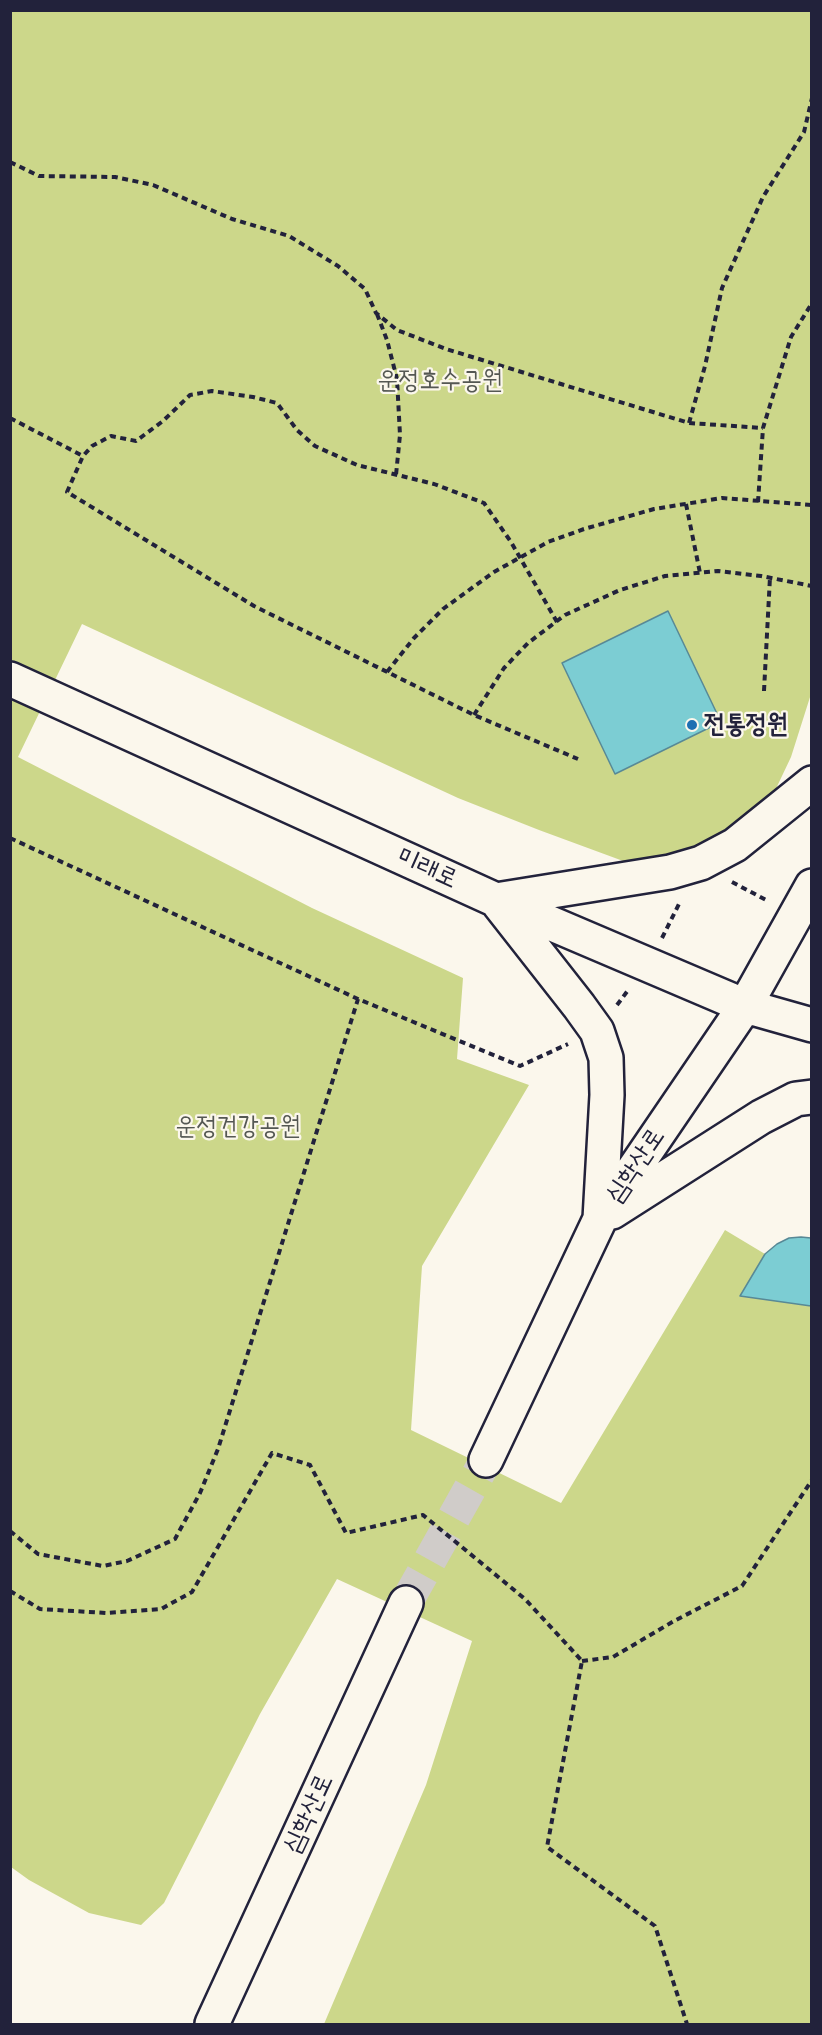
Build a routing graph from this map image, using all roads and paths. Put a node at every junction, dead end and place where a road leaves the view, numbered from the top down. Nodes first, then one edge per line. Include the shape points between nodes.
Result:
1 (812, 98) edge
2 (10, 162) edge
3 (812, 303) edge
4 (376, 313) junction
5 (10, 418) edge
6 (689, 423) junction
7 (763, 428) junction
8 (83, 456) junction
9 (396, 475) junction
10 (758, 502) junction
11 (686, 504) junction
12 (812, 505) edge
13 (520, 558) junction
14 (700, 573) junction
15 (770, 577) junction
16 (812, 586) edge
17 (557, 622) junction
18 (387, 672) junction
19 (10, 679) edge
20 (764, 691) dead end
21 (474, 715) junction
22 (578, 759) dead end
23 (812, 783) edge
24 (10, 838) edge
25 (812, 886) edge
26 (496, 900) junction
27 (746, 1006) junction
28 (812, 1025) edge
29 (812, 1097) edge
30 (600, 1219) junction
31 (486, 1460) tunnel mouth
32 (812, 1480) edge
33 (10, 1531) edge
34 (10, 1591) edge
35 (406, 1603) tunnel mouth
36 (582, 1661) junction
37 (212, 2025) edge
38 (687, 2025) edge

1 - 6 path via 804,132 763,197 722,288
2 - 4 path via 39,176 115,177 153,185 232,219 289,236 338,266 365,289
3 - 7 path via 791,337
4 - 6 path via 397,330 446,348
4 - 9 path via 397,380 400,435
5 - 8 path
6 - 7 path
7 - 10 path
8 - 9 path via 111,436 136,441 190,395 212,391 277,403 315,446 357,465
8 - 18 path via 67,492 254,606
9 - 13 path via 484,503
10 - 11 path via 722,498
10 - 12 path
11 - 13 path via 584,529 548,542
11 - 14 path
13 - 17 path
13 - 18 path via 443,609
14 - 15 path via 718,571
14 - 17 path via 665,576 620,590
15 - 16 path
15 - 20 path
17 - 21 path via 528,643 504,668
18 - 21 path
19 - 26 street, 미래로
21 - 22 path
23 - 26 street via 735,844 701,863 670,872
24 - 33 path via 358,999 218,1449 175,1539 127,1561 103,1566 38,1554
25 - 27 street, 심학산로
26 - 27 street, 미래로
26 - 30 street via 597,1031 606,1058
27 - 28 street, 미래로
27 - 30 street, 심학산로
29 - 30 street via 796,1100 761,1117
30 - 31 street, 심학산로
32 - 36 path via 742,1586 674,1620 613,1657
34 - 36 path via 40,1609 106,1613 161,1609 192,1592 272,1453 310,1465 346,1533 423,1515 525,1599
35 - 37 street, 심학산로
36 - 38 path via 547,1847 655,1926

